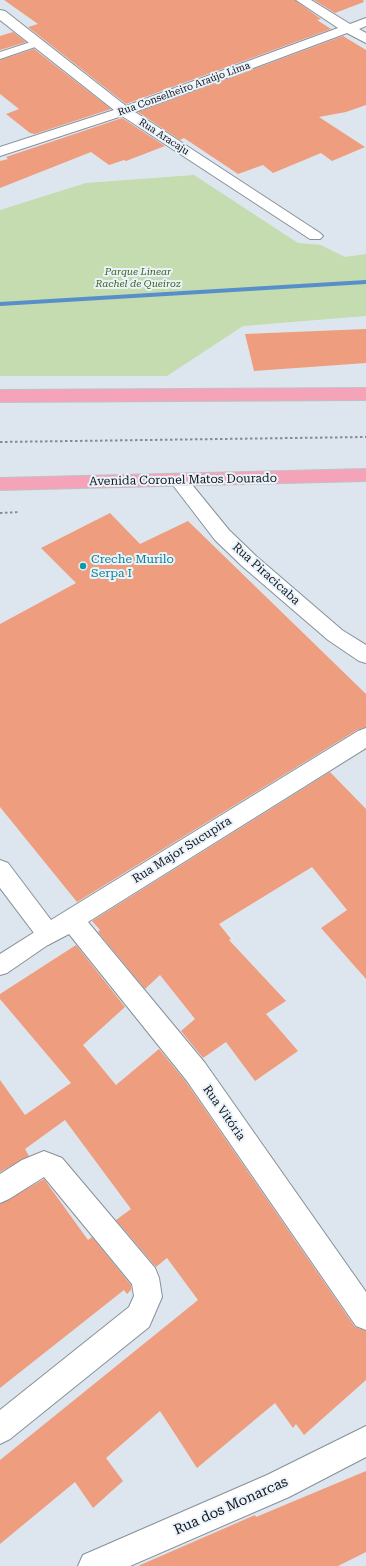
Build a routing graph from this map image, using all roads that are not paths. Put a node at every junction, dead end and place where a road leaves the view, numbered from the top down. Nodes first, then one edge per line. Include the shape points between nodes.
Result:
1 (302, 0) edge
2 (0, 14) edge
3 (366, 22) edge
4 (349, 28) junction
5 (366, 39) edge
6 (37, 43) junction
7 (0, 56) edge
8 (124, 110) junction
9 (0, 152) edge
10 (315, 236) dead end
11 (366, 394) edge
12 (0, 396) edge
13 (366, 475) edge
14 (178, 480) junction
15 (0, 484) edge
16 (366, 655) edge
17 (366, 737) edge
18 (0, 870) edge
19 (71, 919) junction
20 (48, 934) junction
21 (0, 966) edge
22 (0, 1190) edge
23 (366, 1316) edge
24 (0, 1429) edge
25 (366, 1441) edge
26 (94, 1566) edge

1 - 4 street
2 - 6 street, Rua Aracaju
3 - 4 street, Rua Conselheiro Araújo Lima
4 - 5 street
4 - 8 street, Rua Conselheiro Araújo Lima
6 - 7 lane
6 - 8 street, Rua Aracaju
8 - 9 street, Rua Conselheiro Araújo Lima
8 - 10 street, Rua Aracaju
11 - 12 main road
13 - 14 main road, Avenida Coronel Matos Dourado
14 - 15 main road, Avenida Coronel Matos Dourado
14 - 16 street, Rua Piracicaba via 222,535 244,556 335,635
17 - 19 street, Rua Major Sucupira
18 - 20 street
19 - 20 street, Rua Major Sucupira
19 - 23 street, Rua Vitória via 196,1072
20 - 21 lane, Rua Major Sucupira
22 - 24 street via 31,1169 44,1164 54,1167 145,1278 148,1297 139,1317
25 - 26 street, Rua dos Monarcas via 278,1486

